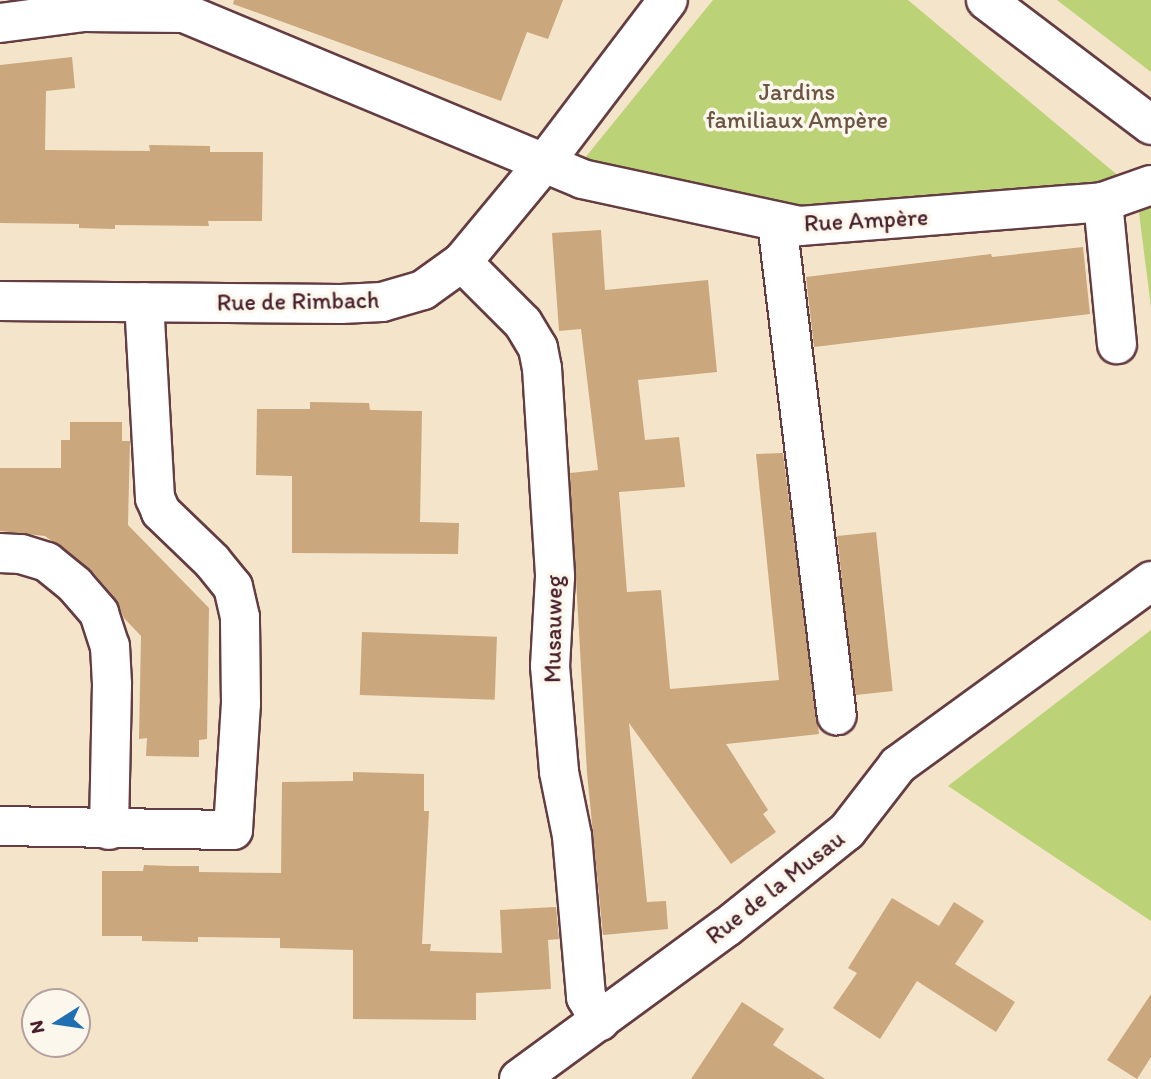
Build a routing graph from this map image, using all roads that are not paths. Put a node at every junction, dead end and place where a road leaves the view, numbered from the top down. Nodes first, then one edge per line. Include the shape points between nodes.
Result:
1 (668, 0) edge
2 (986, 0) edge
3 (0, 23) edge
4 (1151, 125) edge
5 (545, 162) junction
6 (1151, 185) edge
7 (1104, 202) junction
8 (778, 222) junction
9 (462, 261) junction
10 (0, 301) edge
11 (144, 302) junction
12 (1117, 344) dead end
13 (0, 553) edge
14 (1151, 581) edge
15 (837, 715) dead end
16 (0, 826) edge
17 (109, 830) junction
18 (600, 1021) junction
19 (519, 1079) edge

1 - 5 street, Rue de Rimbach
2 - 4 street
3 - 5 street, Rue Ampère via 84,12 184,13
5 - 8 street, Rue Ampère via 582,179
5 - 9 street, Rue de Rimbach
6 - 7 street, Rue Ampère
7 - 8 street, Rue Ampère via 827,226
7 - 12 street
8 - 15 street
9 - 11 street, Rue de Rimbach via 423,290 382,302
9 - 18 street, Musauweg via 523,323 538,348 542,368 555,577 550,666 559,772 572,836 586,997
10 - 11 street, Rue de Rimbach
11 - 17 street via 155,498 160,512 233,587 240,617 233,830
13 - 17 street via 47,562 75,584 99,613 110,646 112,685
14 - 18 street, Rue de la Musau via 898,765 847,831
16 - 17 street
18 - 19 street, Rue de la Musau

